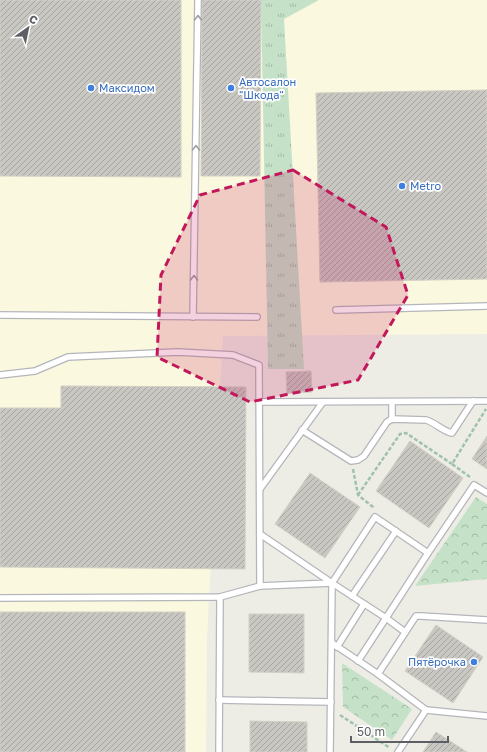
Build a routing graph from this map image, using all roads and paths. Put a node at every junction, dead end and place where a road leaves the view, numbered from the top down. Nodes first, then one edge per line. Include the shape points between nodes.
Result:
1 (198, 0) edge
2 (487, 306) edge
3 (336, 310) dead end
4 (0, 315) edge
5 (194, 317) junction
6 (257, 317) dead end
7 (0, 375) edge
8 (473, 401) junction
9 (487, 401) edge
10 (260, 402) junction
11 (323, 402) junction
12 (392, 402) junction
13 (487, 408) edge
14 (392, 419) junction
15 (302, 430) junction
16 (351, 461) junction
17 (452, 464) junction
18 (474, 485) junction
19 (260, 489) junction
20 (487, 493) edge
21 (358, 495) junction
22 (375, 517) junction
23 (396, 532) junction
24 (260, 534) junction
25 (428, 553) junction
26 (332, 583) junction
27 (260, 586) junction
28 (352, 596) junction
29 (220, 597) junction
30 (0, 598) edge
31 (364, 604) junction
32 (386, 618) junction
33 (487, 620) edge
34 (405, 632) junction
35 (332, 643) junction
36 (337, 647) junction
37 (358, 661) junction
38 (378, 674) junction
39 (219, 700) junction
40 (331, 702) junction
41 (426, 710) junction
42 (338, 714) dead end
43 (487, 716) edge
44 (219, 752) edge
45 (330, 752) edge
46 (388, 752) edge
47 (398, 752) edge

5 -> 1 lane
2 - 3 lane
4 - 5 lane
5 - 6 lane
7 - 10 lane via 35,371 68,357 178,352 233,355 259,365
8 - 9 lane
8 - 12 lane
8 - 14 lane via 452,433 426,420
10 - 11 lane
10 - 19 lane
11 - 12 lane
11 - 15 lane
12 - 14 lane
13 - 17 path
14 - 16 lane via 386,422 364,456
15 - 16 lane
15 - 19 lane
16 - 21 path
17 - 18 path via 472,479
17 - 21 path via 406,433 400,434
18 - 20 lane
18 - 25 lane
19 - 24 lane
21 - 22 path via 372,507
22 - 23 lane
22 - 26 lane
23 - 25 lane
23 - 28 lane
24 - 26 lane
24 - 27 lane
25 - 32 lane
26 - 27 lane
26 - 28 lane
26 - 35 lane
27 - 29 lane
28 - 31 lane
29 - 30 lane
29 - 39 lane
31 - 32 lane
31 - 36 lane
32 - 34 lane
32 - 37 lane
33 - 34 lane via 416,616
34 - 38 lane
35 - 36 lane
35 - 40 lane
36 - 37 lane
37 - 38 lane
38 - 41 lane
39 - 40 lane
39 - 44 lane
40 - 45 lane
41 - 43 lane
41 - 47 lane
42 - 46 path via 390,748

